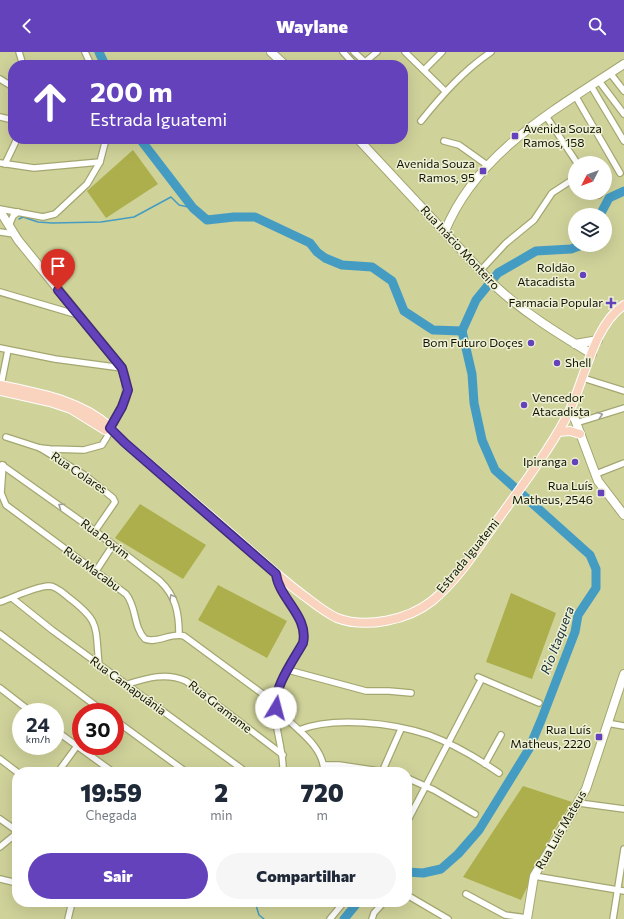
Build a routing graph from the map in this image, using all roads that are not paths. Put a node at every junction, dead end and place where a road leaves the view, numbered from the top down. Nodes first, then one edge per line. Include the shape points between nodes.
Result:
1 (271, 52) edge
2 (343, 52) edge
3 (354, 52) edge
4 (377, 52) edge
5 (405, 52) edge
6 (442, 52) edge
7 (491, 52) edge
8 (280, 60) edge
9 (350, 60) edge
10 (362, 60) edge
11 (369, 60) edge
12 (624, 64) edge
13 (424, 70) junction
14 (610, 73) junction
15 (599, 81) junction
16 (591, 86) junction
17 (624, 90) edge
18 (445, 91) junction
19 (576, 97) junction
20 (624, 114) edge
21 (546, 116) junction
22 (421, 121) dead end
23 (444, 141) dead end
24 (624, 141) edge
25 (14, 144) edge
26 (105, 144) edge
27 (363, 144) edge
28 (572, 156) edge
29 (100, 162) junction
30 (3, 163) edge
31 (487, 165) junction
32 (620, 173) dead end
33 (568, 183) edge
34 (0, 210) edge
35 (18, 212) junction
36 (8, 226) junction
37 (445, 231) junction
38 (0, 232) edge
39 (14, 234) junction
40 (481, 270) junction
41 (0, 292) edge
42 (624, 305) edge
43 (78, 315) junction
44 (598, 340) junction
45 (575, 344) junction
46 (0, 348) edge
47 (8, 350) junction
48 (592, 354) junction
49 (122, 368) junction
50 (583, 378) junction
51 (0, 387) edge
52 (624, 391) edge
53 (624, 408) edge
54 (571, 409) junction
55 (576, 423) junction
56 (109, 430) junction
57 (558, 432) junction
58 (580, 434) junction
59 (6, 436) dead end
60 (40, 448) junction
61 (624, 463) edge
62 (1, 464) edge
63 (596, 474) junction
64 (624, 515) edge
65 (95, 531) junction
66 (113, 545) junction
67 (96, 571) junction
68 (276, 574) junction
69 (12, 598) junction
70 (0, 602) edge
71 (0, 634) edge
72 (179, 634) junction
73 (99, 665) junction
74 (288, 670) junction
75 (624, 674) edge
76 (128, 684) junction
77 (0, 688) edge
78 (411, 693) dead end
79 (19, 703) edge
80 (92, 703) edge
81 (539, 703) dead end
82 (275, 706) junction
83 (608, 723) junction
84 (624, 726) edge
85 (124, 727) edge
86 (401, 729) junction
87 (299, 730) junction
88 (501, 735) dead end
89 (64, 737) edge
90 (72, 743) edge
91 (448, 744) junction
92 (72, 752) edge
93 (89, 755) edge
94 (283, 755) junction
95 (0, 759) edge
96 (485, 764) junction
97 (324, 765) joint
98 (61, 767) edge
99 (106, 767) edge
100 (179, 767) edge
101 (239, 767) edge
102 (283, 767) edge
103 (351, 767) edge
104 (384, 767) edge
105 (12, 768) edge
106 (499, 773) dead end
107 (412, 780) edge
108 (426, 786) junction
109 (579, 803) junction
110 (624, 810) edge
111 (412, 813) edge
112 (475, 814) dead end
113 (0, 819) edge
114 (12, 828) edge
115 (12, 836) edge
116 (0, 846) edge
117 (624, 848) edge
118 (534, 876) junction
119 (0, 879) edge
120 (12, 882) edge
121 (617, 890) junction
122 (624, 891) edge
123 (466, 894) dead end
124 (412, 898) edge
125 (71, 907) edge
126 (340, 907) edge
127 (379, 907) edge
128 (505, 917) edge
129 (527, 918) edge
130 (68, 919) edge
131 (330, 919) edge
132 (372, 919) edge
133 (448, 919) edge
134 (612, 919) edge

1 - 8 street
2 - 9 street
3 - 10 street
4 - 11 street
5 - 13 street
6 - 13 street
7 - 18 street via 472,65
12 - 14 street
13 - 18 street
14 - 15 street
14 - 17 street
15 - 16 street
15 - 20 street
16 - 19 street
16 - 24 street
18 - 22 street
19 - 21 street
19 - 32 street
21 - 28 street
21 - 31 street
23 - 31 street via 459,145
25 - 30 street
26 - 29 street
27 - 37 street, Rua Inácio Monteiro
29 - 30 street via 34,168
29 - 35 street via 87,184 55,214 44,217
31 - 37 street via 457,204
33 - 40 street via 552,193 534,220 506,243
34 - 35 street
34 - 36 street
35 - 36 street
36 - 39 street
37 - 40 street, Rua Inácio Monteiro
38 - 39 street
39 - 43 street
40 - 45 street, Rua Inácio Monteiro via 525,311
41 - 43 street
42 - 44 main road, Estrada Iguatemi via 610,318
43 - 49 street
44 - 45 street
44 - 48 main road, Estrada Iguatemi
45 - 48 street, Rua Inácio Monteiro
46 - 47 street
47 - 49 street
47 - 51 street
48 - 50 main road, Estrada Iguatemi
49 - 56 street via 128,390
50 - 52 street
50 - 54 main road, Estrada Iguatemi
51 - 56 main road, Estrada Iguatemi via 62,400 87,411
55 -> 53 street
54 - 55 street
54 - 57 main road, Estrada Iguatemi
55 - 58 street
56 - 60 street via 105,442 98,447 84,450
56 - 68 main road, Estrada Iguatemi
57 - 58 main road via 570,431
57 - 68 main road, Estrada Iguatemi via 517,493 443,590 431,601 407,614 390,620 368,623 338,618 325,612
58 - 63 street
59 - 60 street
60 - 65 street, Rua Colares via 111,495 115,502
61 - 63 street
65 -> 62 street, Rua Poxim
62 - 67 street, Rua Macabu via 1,492 6,505
63 - 64 street via 600,484
65 - 66 street, Rua Poxim
66 - 67 street
72 -> 66 street, Rua Poxim via 175,602 166,586
67 - 72 street, Rua Macabu via 131,600 140,633 145,639 152,640
68 - 74 street via 279,585 304,631 303,643
69 - 70 street
69 - 73 street, Rua Camapuânia
69 - 73 street via 51,586 80,606 88,613 96,628
71 - 80 street
72 - 82 street
73 - 76 street, Rua Camapuânia
74 - 78 street via 366,691
74 - 82 street via 278,689
75 - 83 street, Rua Luís Mateus
76 - 94 street, Rua Gramame via 159,676 186,681
76 - 101 street, Rua Camapuânia
77 - 79 street
81 - 91 street via 479,679
82 - 87 street via 285,720
82 - 94 street
83 - 84 street
83 - 109 street, Rua Luís Mateus
85 - 100 street
86 - 87 street via 379,724 348,722 320,724
86 - 91 street via 429,735
86 - 104 street
87 - 97 street via 315,748
88 - 96 street
89 - 90 street
91 - 96 street
91 - 108 street
92 - 98 street
93 - 99 street
94 - 102 street
95 - 105 street
96 - 106 street
97 - 103 street
107 - 108 street
108 - 111 street
108 - 112 street
109 - 110 street
109 - 118 street, Rua Luís Mateus
113 - 114 street
115 - 116 street
117 - 121 street
118 - 121 street
118 - 129 street, Rua Luís Mateus
119 - 120 street
121 - 122 street
121 - 134 street
123 - 128 street
124 - 133 street
125 - 130 street
126 - 131 street
127 - 132 street
128 - 129 street

